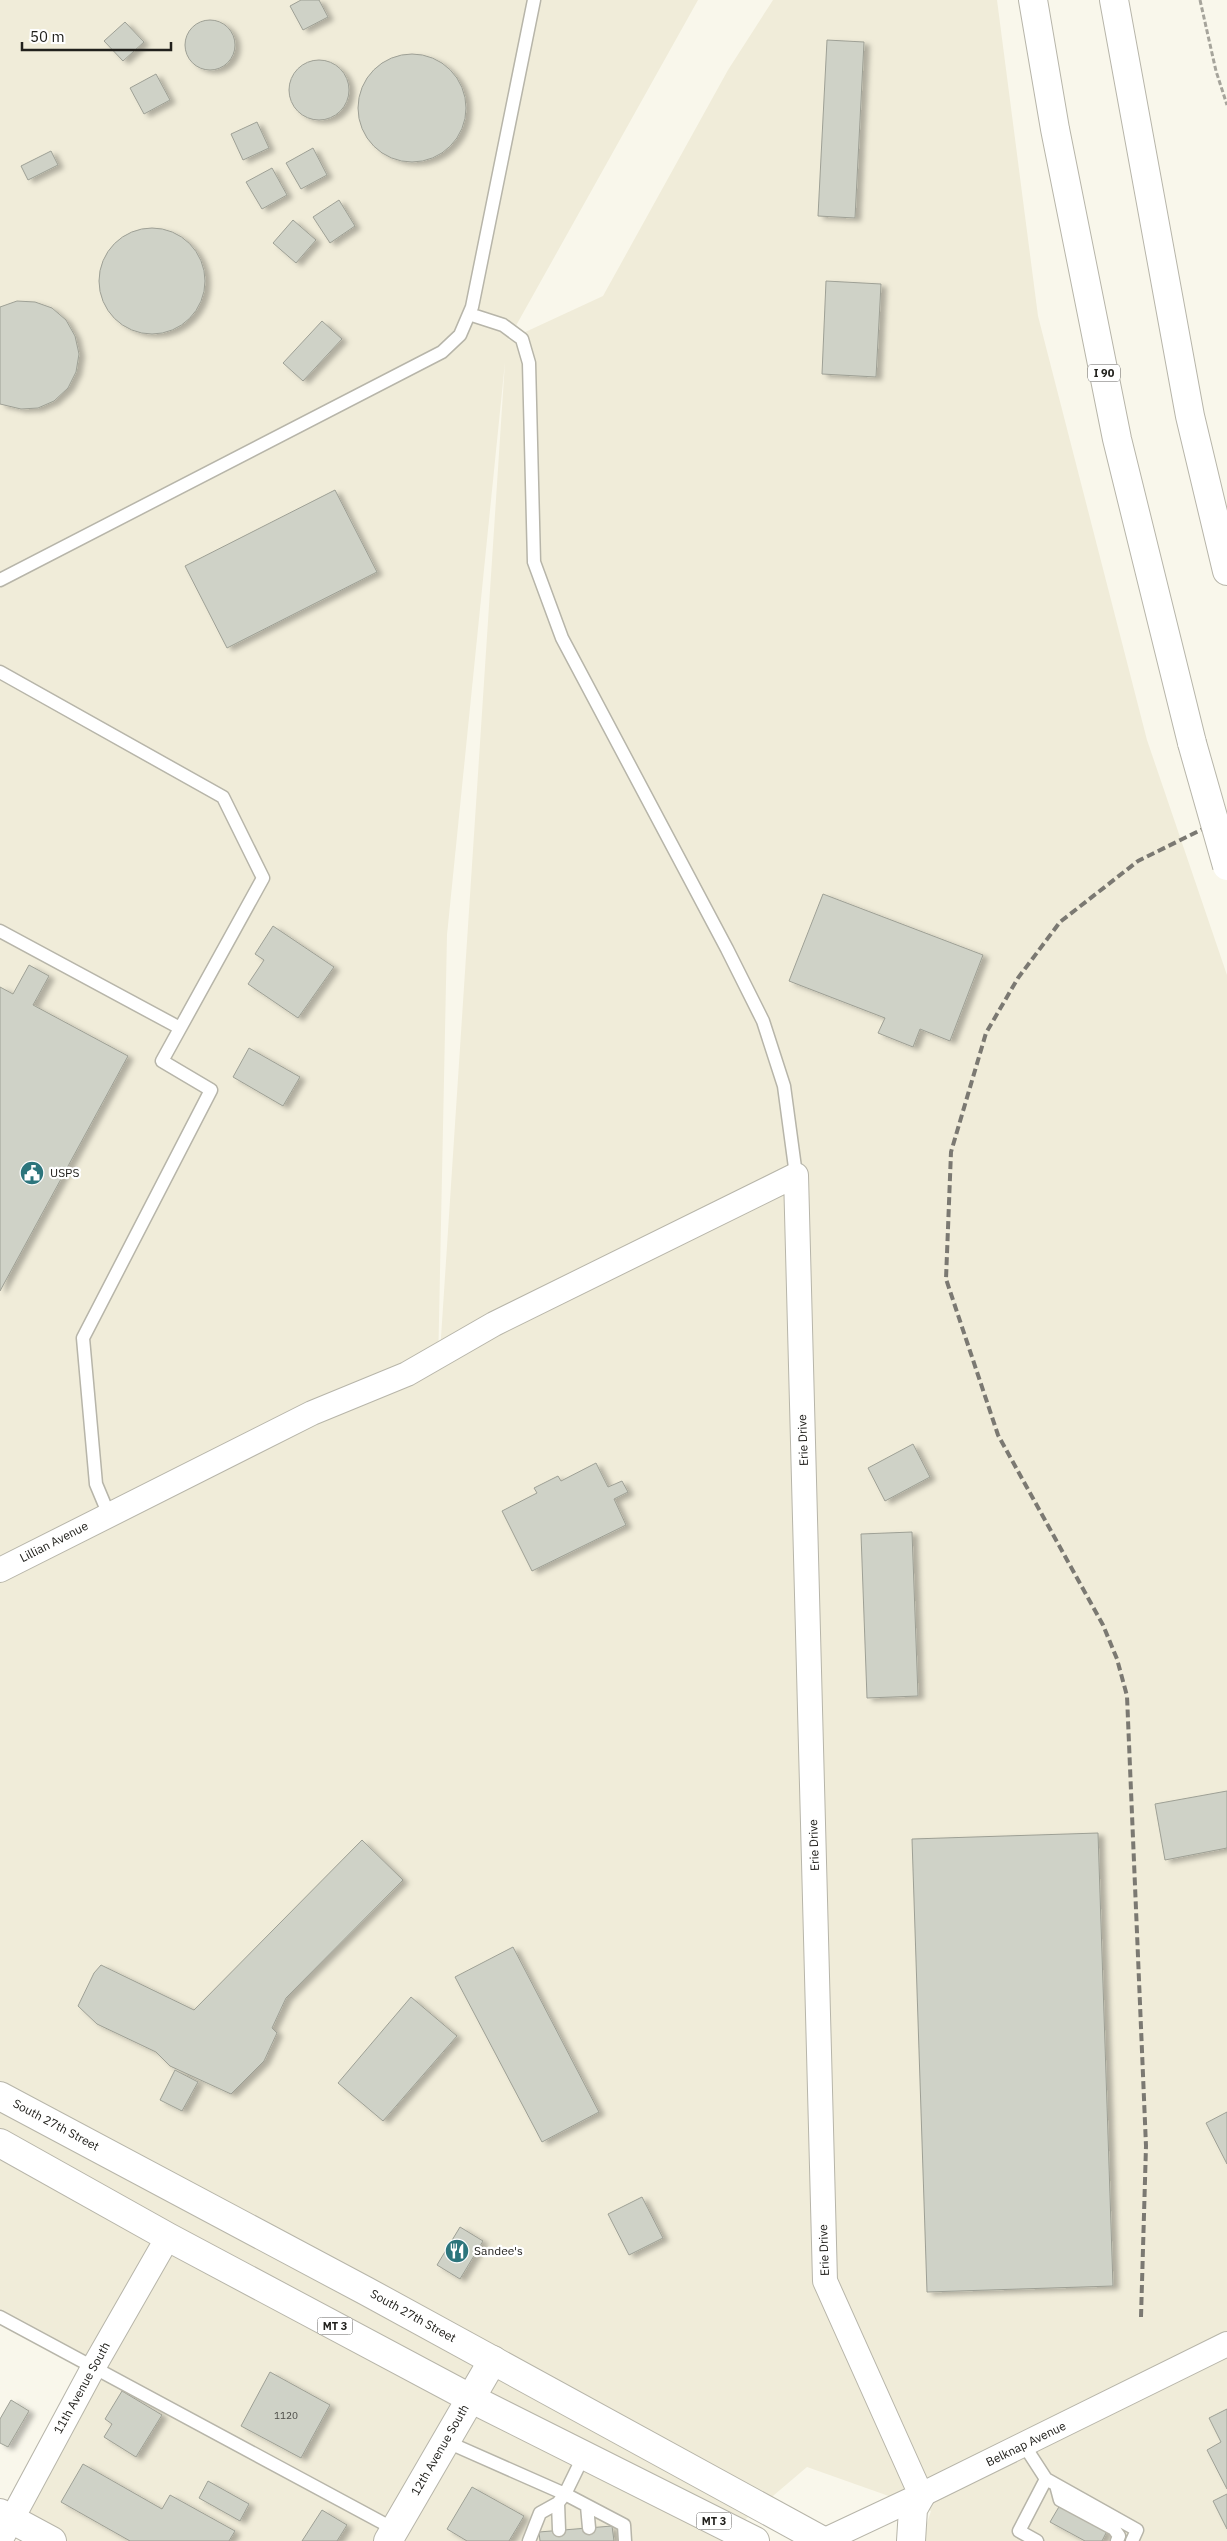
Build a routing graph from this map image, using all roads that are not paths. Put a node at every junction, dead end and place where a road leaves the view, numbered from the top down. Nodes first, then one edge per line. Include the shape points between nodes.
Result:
1 (534, 0) edge
2 (1033, 0) edge
3 (1114, 0) edge
4 (470, 314) junction
5 (1227, 571) edge
6 (0, 580) edge
7 (0, 672) edge
8 (1227, 866) edge
9 (0, 932) edge
10 (180, 1028) junction
11 (796, 1175) junction
12 (109, 1515) junction
13 (0, 1570) edge
14 (0, 2096) edge
15 (0, 2143) edge
16 (168, 2237) junction
17 (0, 2317) edge
18 (1227, 2344) edge
19 (493, 2360) junction
20 (92, 2368) junction
21 (470, 2398) junction
22 (445, 2441) junction
23 (1024, 2445) junction
24 (584, 2455) junction
25 (1051, 2482) junction
26 (921, 2495) junction
27 (562, 2499) junction
28 (673, 2500) junction
29 (587, 2506) junction
30 (4, 2524) edge
31 (589, 2528) dead end
32 (559, 2530) dead end
33 (391, 2535) edge
34 (52, 2541) edge
35 (529, 2541) edge
36 (625, 2541) edge
37 (708, 2541) edge
38 (755, 2541) edge
39 (823, 2541) edge
40 (911, 2541) edge
41 (1037, 2541) edge
42 (1117, 2541) edge
43 (1132, 2541) edge

1 - 4 lane
2 - 8 main road, I 90, bridge via 1055,129 1117,439 1192,743
3 - 5 main road via 1190,416
4 - 6 lane via 460,335 442,352
4 - 11 lane via 503,325 522,339 529,363 534,562 562,638 763,1021 784,1086
7 - 10 lane via 224,797 263,878
9 - 10 lane
10 - 12 lane via 162,1061 211,1090 83,1338 96,1484
11 - 12 street, Lillian Avenue via 494,1324 407,1374 312,1413
11 - 26 street, Erie Drive via 825,2281
12 - 13 street, Lillian Avenue
14 - 19 main road, South 27th Street
15 - 16 main road, MT 3
16 - 20 street, 11th Avenue South
16 - 21 main road, MT 3
17 - 20 lane
18 - 23 street, Belknap Avenue
19 - 21 main road, 12th Avenue South
19 - 39 main road, South 27th Street
20 - 30 street, 11th Avenue South
20 - 33 lane
21 - 22 main road, 12th Avenue South
21 - 24 main road, MT 3
22 - 27 lane
22 - 33 main road, 12th Avenue South
23 - 25 lane
23 - 26 street, Belknap Avenue
24 - 27 lane
24 - 28 main road, MT 3
25 - 41 lane via 1018,2531
25 - 42 lane via 1060,2500 1114,2530 1119,2536
25 - 43 lane via 1137,2530
26 - 39 street, Belknap Avenue
26 - 40 main road via 913,2508
27 - 29 lane
27 - 32 lane
27 - 35 lane via 540,2513
28 - 37 main road via 694,2518
28 - 38 main road, MT 3
29 - 31 lane
29 - 36 lane via 624,2525
30 - 34 main road

